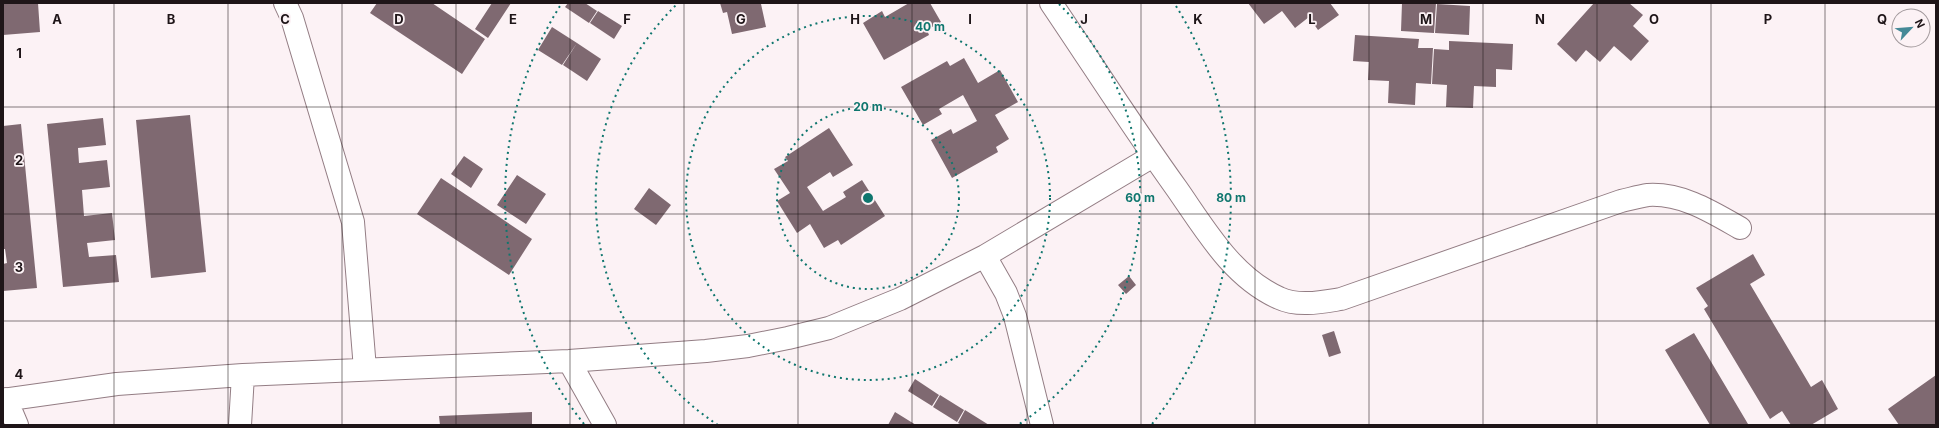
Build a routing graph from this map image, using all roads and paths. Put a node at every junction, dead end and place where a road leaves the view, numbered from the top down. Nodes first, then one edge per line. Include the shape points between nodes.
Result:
1 (285, 3) edge
2 (1051, 3) edge
3 (1153, 156) junction
4 (1740, 228) dead end
5 (985, 256) junction
6 (569, 361) junction
7 (366, 369) junction
8 (243, 375) junction
9 (5, 400) edge
10 (17, 425) edge
11 (240, 425) edge
12 (605, 425) edge
13 (1042, 425) edge

1 - 7 street via 292,18 353,222
2 - 3 street
3 - 4 street via 1221,251 1248,280 1280,299 1311,304 1341,300 1621,201 1649,195 1678,198 1705,208
3 - 5 street
5 - 6 street via 900,299 829,328 795,337 748,346
5 - 13 street via 1006,293 1015,316
6 - 7 street
6 - 12 street
7 - 8 street
8 - 9 street via 117,384
8 - 11 street
9 - 10 street

